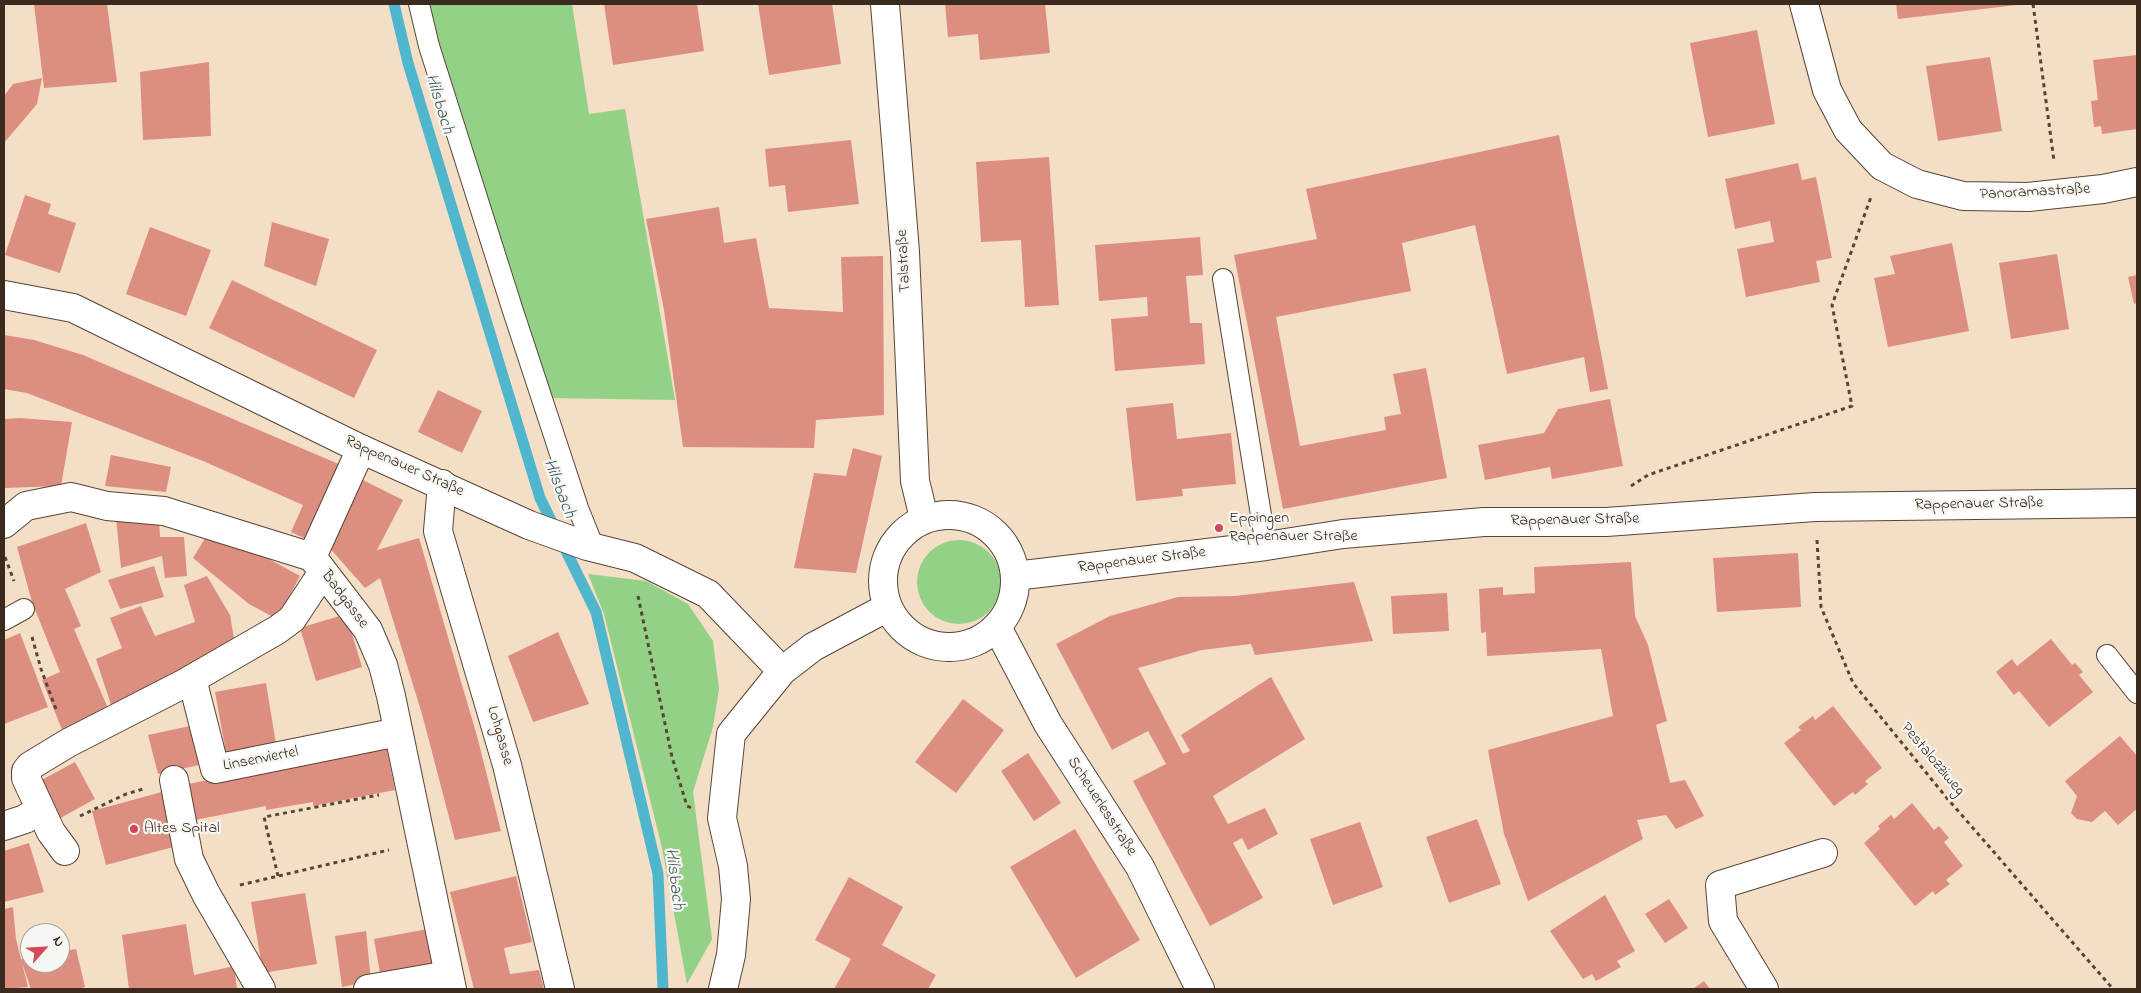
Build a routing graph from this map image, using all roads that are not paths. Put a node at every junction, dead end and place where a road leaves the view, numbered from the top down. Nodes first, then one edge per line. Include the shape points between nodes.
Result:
1 (419, 4) edge
2 (885, 4) edge
3 (1804, 4) edge
4 (2137, 182) edge
5 (1223, 279) dead end
6 (4, 295) edge
7 (361, 449) junction
8 (442, 484) junction
9 (2137, 504) edge
10 (924, 518) junction
11 (4, 524) edge
12 (1266, 546) junction
13 (591, 547) junction
14 (318, 564) junction
15 (1015, 576) junction
16 (888, 607) junction
17 (24, 609) road end
18 (4, 620) edge
19 (998, 627) junction
20 (2107, 655) dead end
21 (782, 672) junction
22 (192, 679) junction
23 (2137, 692) edge
24 (398, 732) junction
25 (174, 780) dead end
26 (40, 808) junction
27 (4, 826) edge
28 (65, 851) dead end
29 (1823, 853) dead end
30 (450, 982) edge
31 (261, 989) edge
32 (368, 989) edge
33 (560, 989) edge
34 (723, 989) edge
35 (1200, 989) edge
36 (1764, 989) edge

1 - 13 lane via 429,46 512,311
2 - 10 street, Talstraße via 905,252 915,481
3 - 4 street, Panoramastraße via 1827,90 1848,130 1882,166 1918,184 1963,196 2028,197
5 - 12 lane
6 - 7 street, Rappenauer Straße via 73,308
7 - 8 street, Rappenauer Straße
7 - 14 street
8 - 13 street, Rappenauer Straße via 530,525
8 - 33 street, Lohgasse via 438,531 508,765
9 - 12 street, Rappenauer Straße via 1815,507 1606,522 1484,522 1343,534
10 - 15 street via 948,514 974,519 994,531 1010,554
10 - 16 street via 905,530 884,564 883,588
11 - 14 street, Badgasse via 26,506 71,497 107,506 164,511
12 - 15 street, Rappenauer Straße
13 - 21 street, Rappenauer Straße via 635,558 708,594
14 - 22 street via 292,619
14 - 24 street, Badgasse via 368,630 383,665
15 - 19 street via 1013,598
16 - 19 street via 897,623 917,639 938,647 955,647 977,640
16 - 21 street via 812,647
17 - 18 lane
19 - 35 street, Scheuerlesstraße via 1048,724 1140,867
20 - 23 lane
21 - 34 street via 731,734 722,818 733,866 736,899 731,955
22 - 24 street, Linsenviertel via 215,769
22 - 26 street via 30,766 26,778
24 - 30 street, Badgasse
25 - 31 street via 189,859
26 - 27 street via 25,819
26 - 28 street via 51,832
29 - 36 street via 1720,885 1723,921
30 - 32 street

